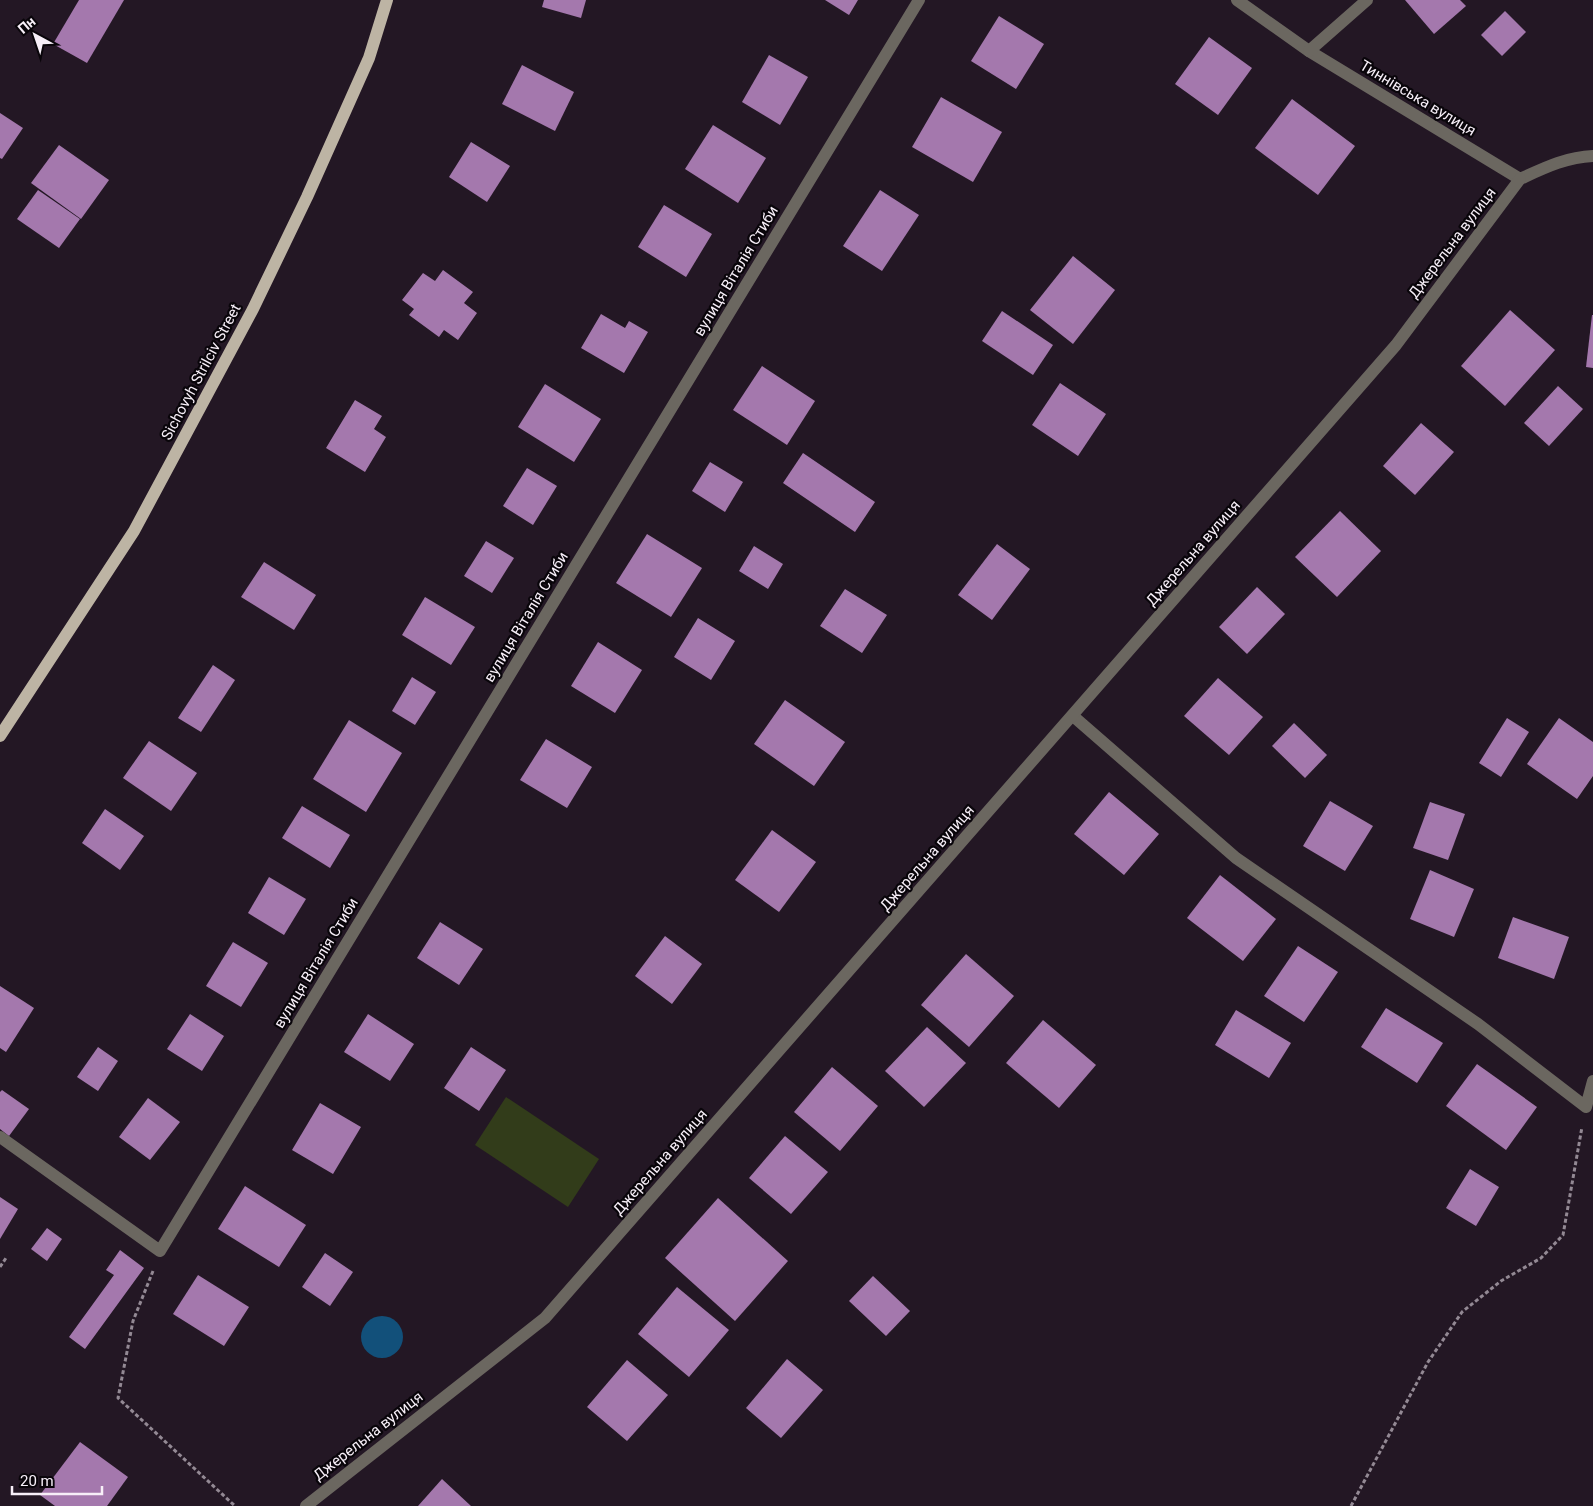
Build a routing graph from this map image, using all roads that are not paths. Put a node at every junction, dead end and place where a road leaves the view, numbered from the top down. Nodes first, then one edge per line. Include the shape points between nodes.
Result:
1 (387, 0) edge
2 (919, 0) edge
3 (1237, 0) edge
4 (1367, 0) edge
5 (1309, 51) junction
6 (1593, 156) edge
7 (1520, 179) junction
8 (1073, 716) junction
9 (0, 736) edge
10 (1593, 1081) edge
11 (1589, 1107) edge
12 (0, 1137) edge
13 (306, 1506) edge

1 - 9 main road, Sichovyh Strilciv Street via 369,58 253,309 134,531
2 - 12 street, вулиця Віталія Стиби via 160,1251
3 - 5 street, Тиннівська вулиця
4 - 5 street
5 - 7 street, Тиннівська вулиця
6 - 7 street via 1578,156 1552,164
7 - 8 street, Джерельна вулиця via 1396,345
8 - 11 street via 1236,858 1478,1024
8 - 13 street, Джерельна вулиця via 544,1318
10 - 11 street

